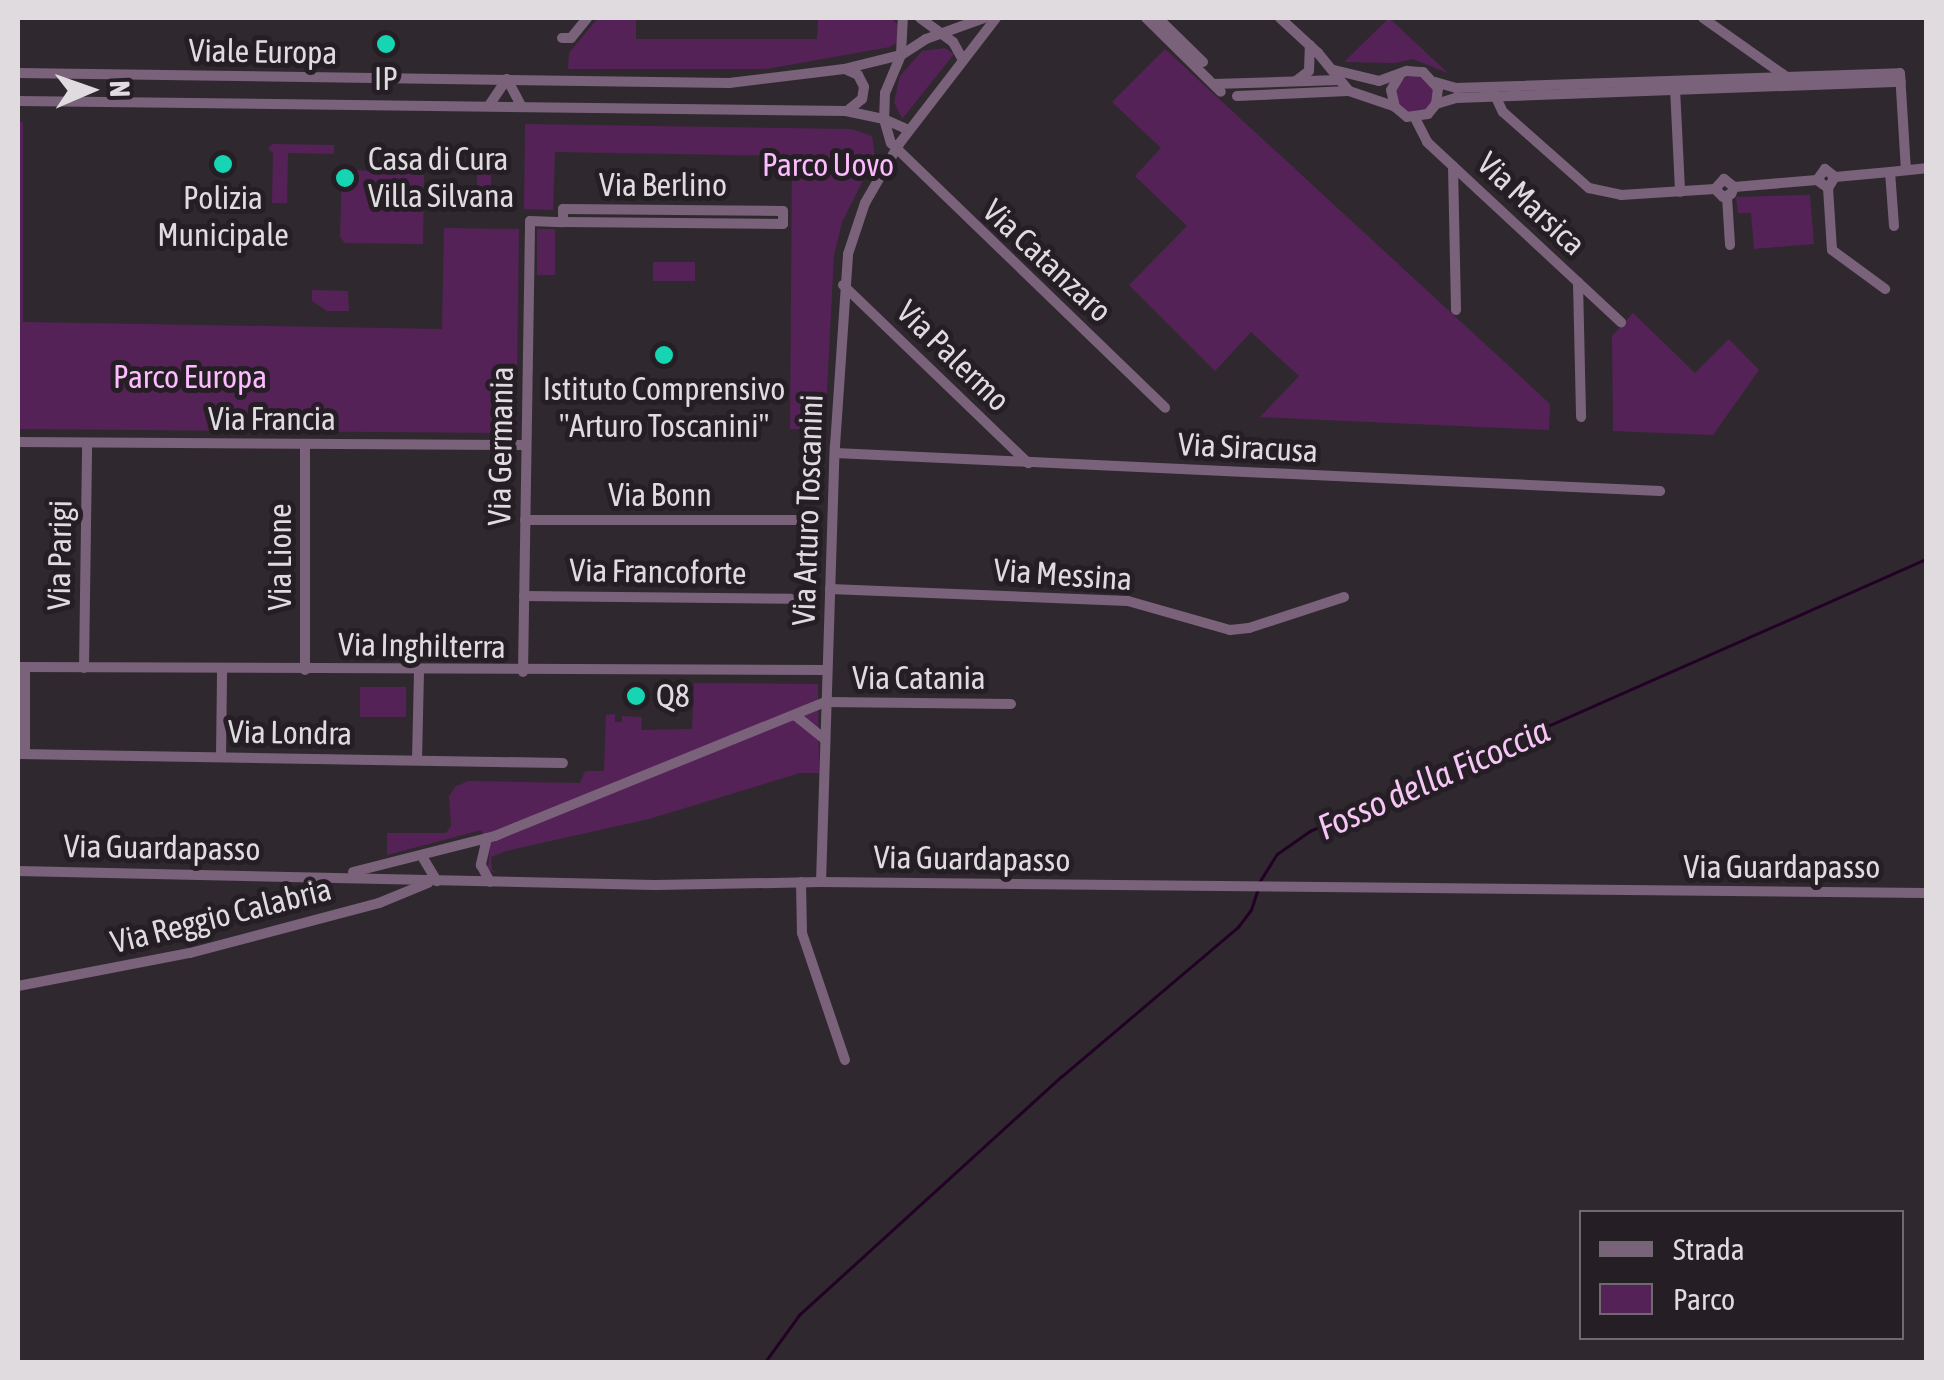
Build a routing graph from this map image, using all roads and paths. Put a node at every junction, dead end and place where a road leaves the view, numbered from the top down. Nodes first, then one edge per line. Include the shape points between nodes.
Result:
1 (587, 18) edge
2 (903, 18) edge
3 (920, 18) edge
4 (984, 18) edge
5 (996, 18) edge
6 (1146, 18) edge
7 (1158, 18) edge
8 (1280, 18) edge
9 (1703, 18) edge
10 (940, 34) junction
11 (562, 38) dead end
12 (1310, 44) junction
13 (1744, 49) junction
14 (900, 55) junction
15 (963, 60) junction
16 (1203, 62) dead end
17 (844, 69) junction
18 (18, 74) edge
19 (1336, 75) junction
20 (1400, 76) junction
21 (1788, 78) junction
22 (1900, 78) junction
23 (507, 79) junction
24 (1744, 79) junction
25 (1296, 81) junction
26 (1258, 82) junction
27 (1435, 82) junction
28 (1675, 88) junction
29 (1349, 91) junction
30 (1494, 91) junction
31 (1238, 96) dead end
32 (1258, 96) junction
33 (18, 101) edge
34 (490, 104) junction
35 (1436, 104) junction
36 (521, 105) junction
37 (1394, 106) junction
38 (846, 111) junction
39 (1415, 118) junction
40 (884, 119) junction
41 (909, 130) junction
42 (894, 151) junction
43 (1453, 166) junction
44 (1926, 168) edge
45 (1906, 170) junction
46 (1890, 172) junction
47 (1831, 183) junction
48 (1680, 192) junction
49 (1730, 192) junction
50 (530, 222) joint
51 (563, 222) junction
52 (1894, 226) dead end
53 (1730, 246) dead end
54 (1578, 282) junction
55 (843, 285) junction
56 (1885, 289) dead end
57 (1456, 310) dead end
58 (1621, 322) dead end
59 (1165, 408) dead end
60 (1581, 418) dead end
61 (18, 442) edge
62 (86, 443) junction
63 (306, 444) junction
64 (526, 446) junction
65 (834, 453) junction
66 (1028, 463) junction
67 (1660, 491) dead end
68 (525, 520) junction
69 (795, 520) dead end
70 (830, 589) junction
71 (524, 596) junction
72 (1344, 597) dead end
73 (791, 599) dead end
74 (21, 667) edge
75 (84, 668) junction
76 (222, 669) junction
77 (306, 670) junction
78 (827, 670) junction
79 (419, 671) junction
80 (522, 672) junction
81 (825, 702) junction
82 (1011, 704) dead end
83 (796, 716) junction
84 (824, 739) junction
85 (21, 754) edge
86 (221, 757) junction
87 (417, 760) junction
88 (562, 763) dead end
89 (487, 838) junction
90 (423, 858) junction
91 (18, 871) edge
92 (337, 876) junction
93 (435, 881) junction
94 (490, 882) junction
95 (801, 882) junction
96 (821, 882) junction
97 (1926, 894) edge
98 (18, 986) edge
99 (845, 1060) dead end

1 - 11 street
2 - 14 street
3 - 10 street
4 - 10 street
5 - 15 street, Via Arturo Toscanini
6 - 26 street via 1217,88
7 - 16 street
8 - 12 street
9 - 13 street
10 - 14 street
10 - 15 street
12 - 19 street
12 - 25 street via 1309,71
13 - 21 street
13 - 24 street
14 - 17 street, Viale Europa
14 - 40 street
15 - 41 street, Via Arturo Toscanini
17 - 23 street, Viale Europa via 738,82
17 - 38 street via 864,87 862,99
18 - 23 street, Viale Europa
19 - 20 street
19 - 25 street
19 - 29 street
20 - 27 street via 1415,70
20 - 37 street via 1391,90
21 - 22 street
21 - 24 street
22 - 28 street
22 - 45 street
23 - 34 street
23 - 36 street
24 - 28 street
25 - 26 street
26 - 32 street
27 - 30 street
27 - 35 street
28 - 30 street
28 - 48 street
29 - 32 street
29 - 37 street
30 - 35 street
30 - 48 street via 1508,118 1589,188 1621,195
31 - 32 street
33 - 34 street, Viale Europa
34 - 36 street, Viale Europa
35 - 39 street
36 - 38 street, Viale Europa
37 - 39 street
38 - 40 street, Viale Europa
39 - 43 street, Via Marsica via 1424,138
40 - 41 street
40 - 42 street
41 - 42 street, Via Arturo Toscanini
42 - 55 street, Via Arturo Toscanini via 858,221
42 - 59 street, Via Catanzaro
43 - 54 street, Via Marsica
43 - 57 street
44 - 45 street
45 - 46 street
46 - 47 street
46 - 52 street
47 - 49 street
47 - 56 street via 1832,250
48 - 49 street via 1715,189 1724,179
49 - 53 street
50 - 51 street, Via Berlino
50 - 64 street, Via Germania
51 - 51 street, Via Berlino via 783,224 783,211 563,209
54 - 58 street, Via Marsica
54 - 60 street
55 - 65 street, Via Arturo Toscanini
55 - 66 street, Via Palermo
61 - 62 street, Via Francia
62 - 63 street, Via Francia
62 - 75 street, Via Parigi
63 - 64 street, Via Francia
63 - 77 street, Via Lione
64 - 68 street, Via Germania
65 - 66 street, Via Siracusa
65 - 70 street, Via Arturo Toscanini
66 - 67 street, Via Siracusa
68 - 69 street, Via Bonn
68 - 71 street, Via Germania
70 - 72 street, Via Messina via 1128,601 1230,630
70 - 78 street, Via Arturo Toscanini
71 - 73 street, Via Francoforte
71 - 80 street, Via Germania
74 - 75 street, Via Inghilterra
74 - 85 street
75 - 76 street, Via Inghilterra
76 - 77 street, Via Inghilterra
76 - 86 street
77 - 79 street, Via Inghilterra
78 - 80 street, Via Inghilterra
78 - 81 street, Via Arturo Toscanini
79 - 80 street, Via Inghilterra
79 - 87 street
81 - 82 street, Via Catania
81 - 83 street
81 - 84 street, Via Arturo Toscanini
83 - 84 street
83 - 89 street
84 - 96 street, Via Arturo Toscanini
85 - 86 street, Via Londra
86 - 87 street, Via Londra
87 - 88 street, Via Londra
89 - 90 street
89 - 94 street via 481,865
90 - 92 street
90 - 93 street
91 - 92 street, Via Guardapasso
92 - 93 street, Via Guardapasso
93 - 94 street, Via Guardapasso
93 - 98 street, Via Reggio Calabria via 193,952
94 - 95 street, Via Guardapasso
95 - 96 street, Via Guardapasso
95 - 99 street via 804,939
96 - 97 street, Via Guardapasso

